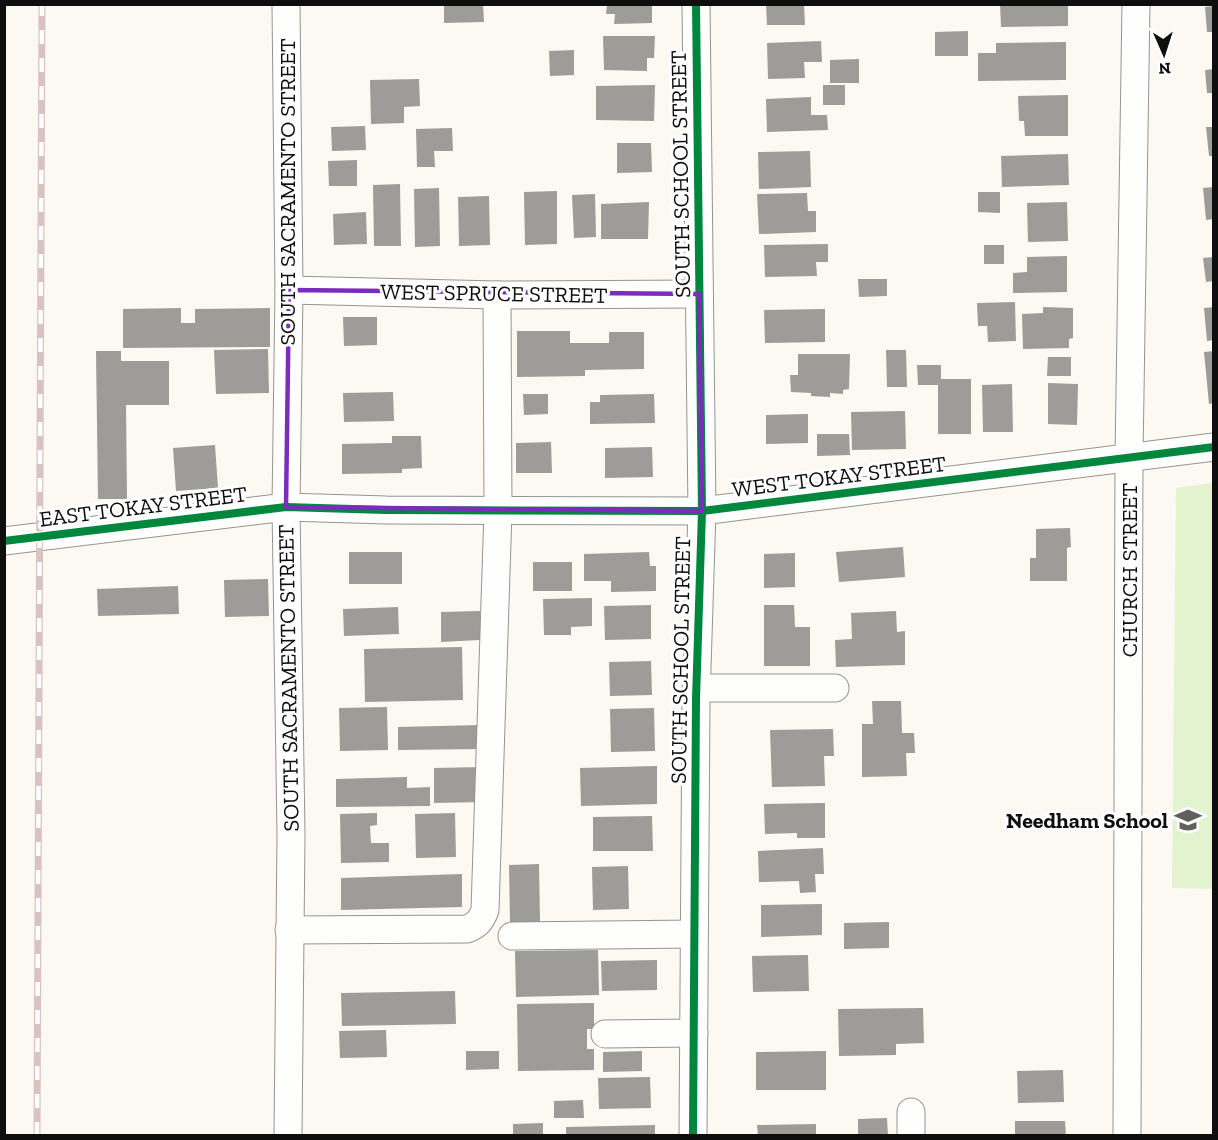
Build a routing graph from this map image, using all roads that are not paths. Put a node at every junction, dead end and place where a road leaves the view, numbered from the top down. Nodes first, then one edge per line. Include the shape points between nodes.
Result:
1 (286, 4) edge
2 (696, 4) edge
3 (1136, 4) edge
4 (289, 290) junction
5 (699, 294) junction
6 (497, 295) junction
7 (1214, 447) edge
8 (1129, 457) junction
9 (286, 507) junction
10 (498, 511) junction
11 (702, 511) junction
12 (4, 541) edge
13 (696, 688) junction
14 (835, 688) dead end
15 (289, 930) junction
16 (694, 934) junction
17 (512, 936) dead end
18 (694, 1033) junction
19 (605, 1034) dead end
20 (288, 1136) edge
21 (693, 1136) edge
22 (1127, 1136) edge

1 - 4 street, SOUTH SACRAMENTO STREET
2 - 5 street, SOUTH SCHOOL STREET
3 - 8 street, CHURCH STREET
4 - 6 street, WEST SPRUCE STREET
4 - 9 street, SOUTH SACRAMENTO STREET
5 - 6 street, WEST SPRUCE STREET
5 - 11 street, SOUTH SCHOOL STREET
6 - 10 street
7 - 8 street, WEST TOKAY STREET
8 - 11 street, WEST TOKAY STREET
8 - 22 street, CHURCH STREET
9 - 10 street, WEST TOKAY STREET
9 - 12 street, EAST TOKAY STREET
9 - 15 street, SOUTH SACRAMENTO STREET
10 - 11 street, WEST TOKAY STREET
10 - 15 street via 485,910 481,920 467,929
11 - 13 street, SOUTH SCHOOL STREET
13 - 14 street
13 - 16 street, SOUTH SCHOOL STREET
15 - 20 street, SOUTH SACRAMENTO STREET
16 - 17 street
16 - 18 street, SOUTH SCHOOL STREET
18 - 19 street
18 - 21 street, SOUTH SCHOOL STREET

